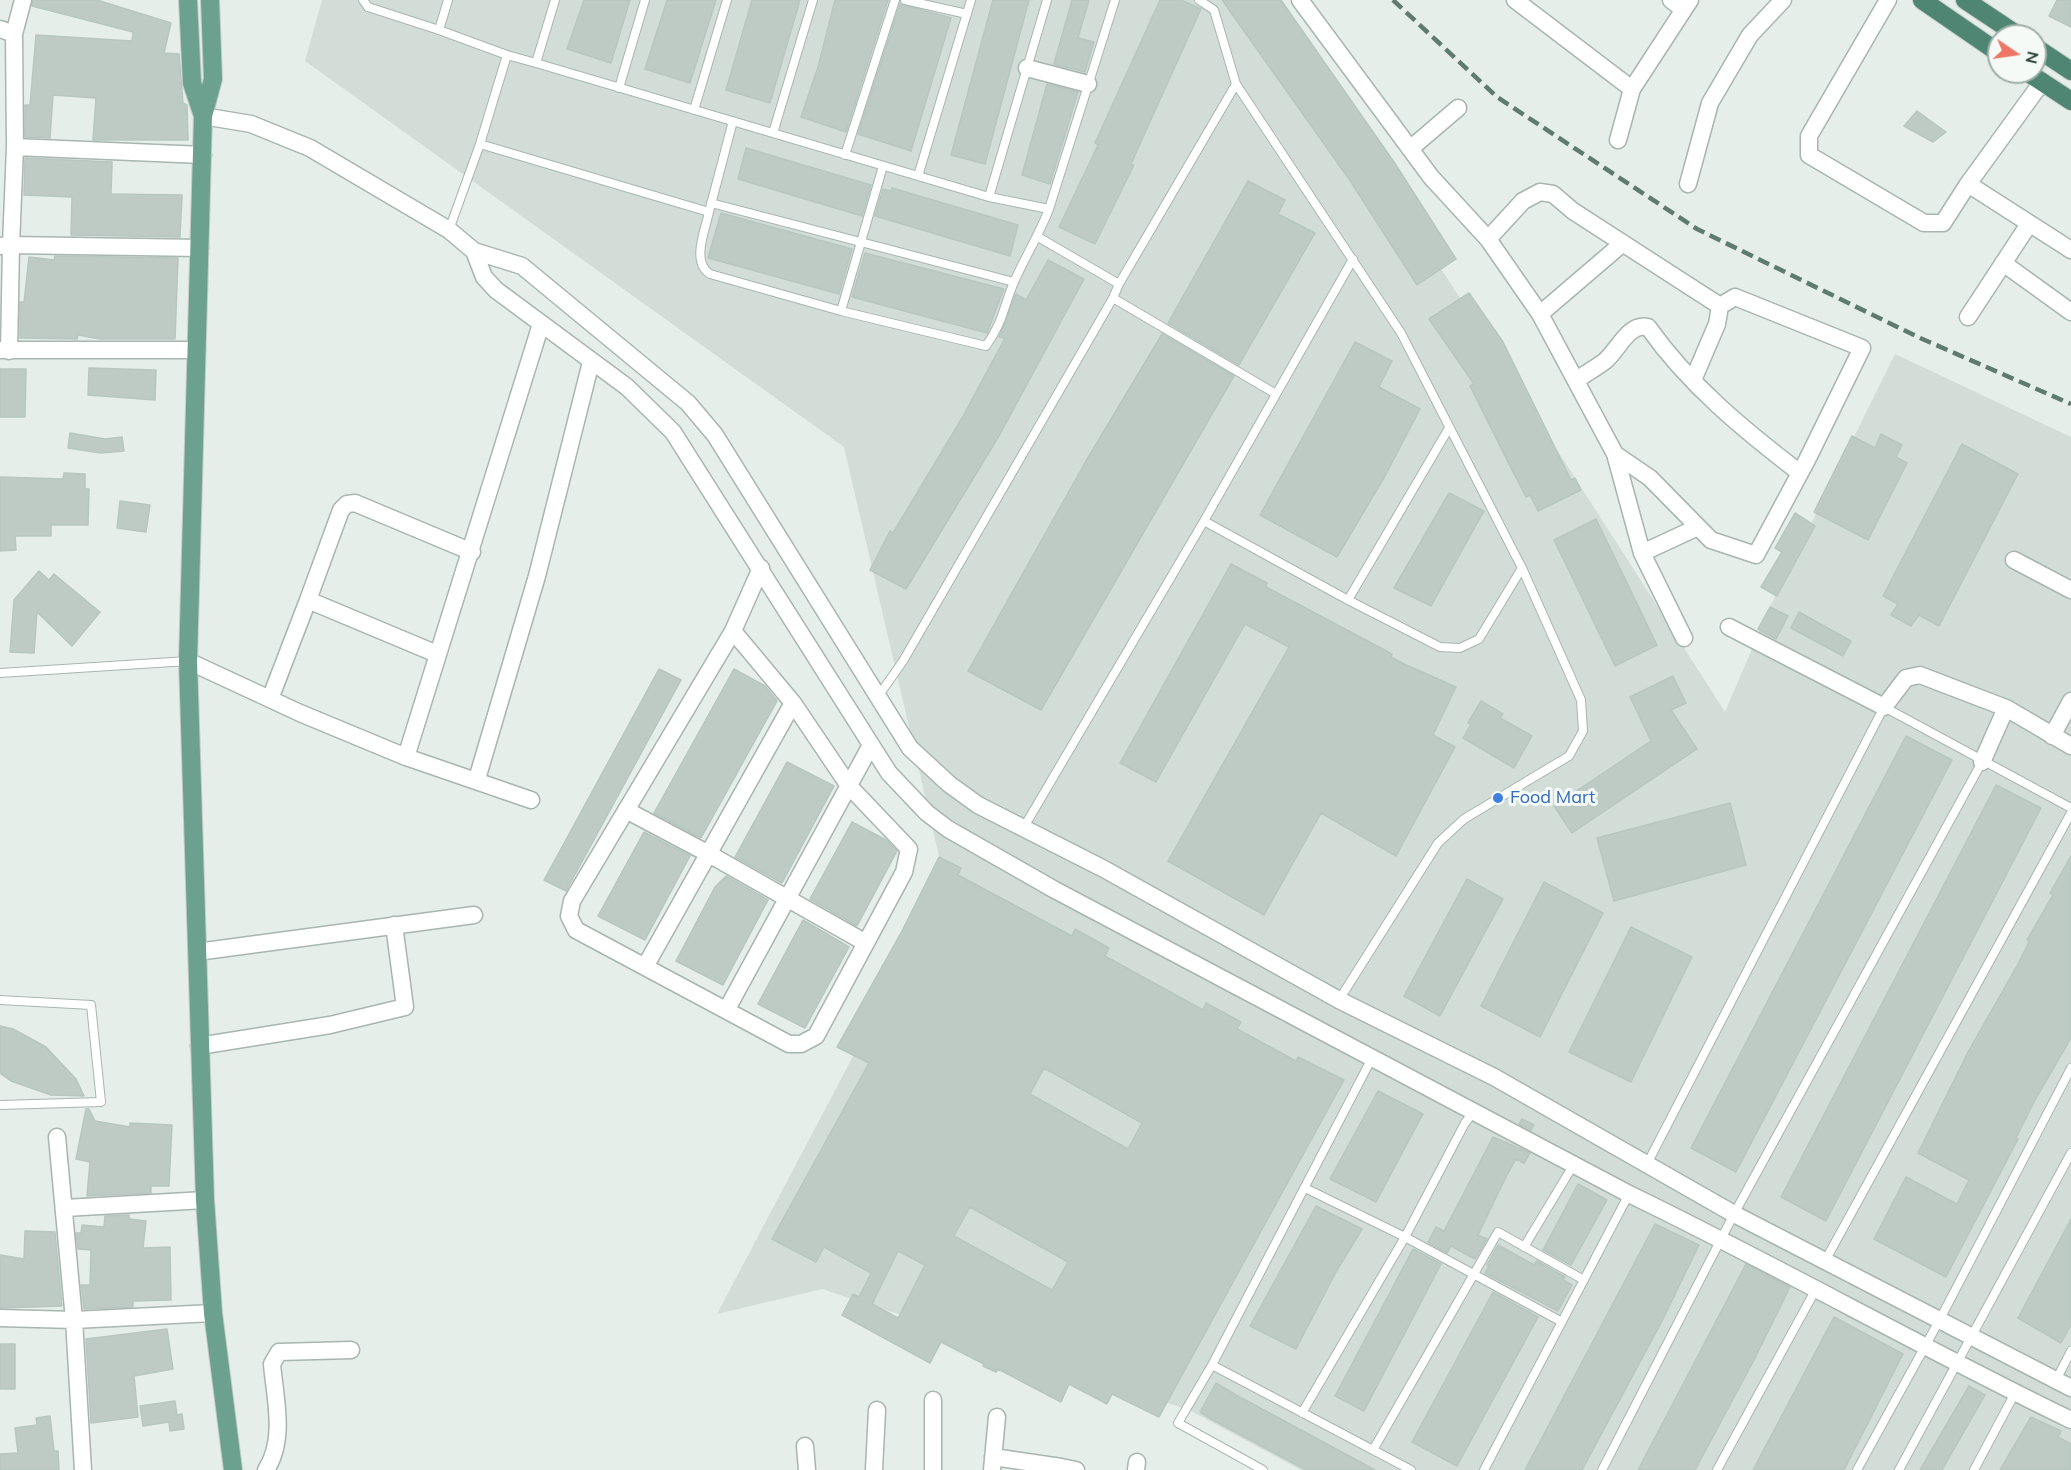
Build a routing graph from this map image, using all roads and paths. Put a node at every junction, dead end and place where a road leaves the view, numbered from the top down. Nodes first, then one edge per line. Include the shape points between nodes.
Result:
1 (23, 0) edge
2 (188, 0) edge
3 (210, 0) edge
4 (363, 0) edge
5 (447, 0) edge
6 (555, 0) edge
7 (645, 0) edge
8 (727, 0) edge
9 (813, 0) edge
10 (895, 0) edge
11 (905, 0) edge
12 (971, 0) edge
13 (1047, 0) edge
14 (1115, 0) edge
15 (1199, 0) edge
16 (1300, 0) edge
17 (1515, 0) edge
18 (1783, 0) edge
19 (1888, 0) edge
20 (1922, 0) edge
21 (1965, 0) edge
22 (1681, 3) edge
23 (967, 14) junction
24 (2001, 24) edge
25 (439, 30) junction
26 (7, 32) edge
27 (1987, 44) edge
28 (507, 55) junction
29 (2047, 55) edge
30 (536, 63) junction
31 (1027, 68) junction
32 (2071, 71) edge
33 (1088, 84) junction
34 (1236, 84) junction
35 (2031, 84) edge
36 (2046, 84) edge
37 (619, 87) junction
38 (1632, 89) junction
39 (2071, 101) edge
40 (1458, 108) dead end
41 (694, 110) junction
42 (203, 116) junction
43 (733, 121) junction
44 (773, 133) junction
45 (1618, 140) dead end
46 (480, 144) junction
47 (15, 147) junction
48 (1410, 149) junction
49 (203, 155) junction
50 (845, 155) junction
51 (883, 166) junction
52 (918, 176) junction
53 (1688, 183) dead end
54 (1968, 184) junction
55 (989, 197) junction
56 (710, 208) junction
57 (1049, 209) junction
58 (2029, 224) junction
59 (449, 230) junction
60 (1038, 237) junction
61 (1488, 239) junction
62 (861, 241) junction
63 (1623, 243) junction
64 (6, 246) edge
65 (200, 248) junction
66 (2071, 250) edge
67 (474, 251) junction
68 (1353, 259) junction
69 (2003, 263) junction
70 (1014, 282) junction
71 (1119, 284) junction
72 (1113, 298) junction
73 (1720, 306) junction
74 (841, 311) junction
75 (2071, 312) edge
76 (1540, 314) junction
77 (1968, 316) dead end
78 (541, 324) junction
79 (4, 350) edge
80 (197, 350) junction
81 (591, 362) junction
82 (1577, 380) junction
83 (1693, 380) junction
84 (1276, 394) junction
85 (1449, 428) junction
86 (1615, 454) junction
87 (1800, 473) junction
88 (1204, 521) junction
89 (1698, 527) junction
90 (472, 552) junction
91 (1642, 553) junction
92 (2014, 560) dead end
93 (761, 568) junction
94 (1522, 568) junction
95 (2071, 590) edge
96 (308, 600) junction
97 (1348, 600) junction
98 (1729, 627) dead end
99 (733, 631) junction
100 (1684, 638) dead end
101 (436, 654) junction
102 (188, 661) junction
103 (0, 673) edge
104 (877, 698) junction
105 (270, 699) junction
106 (2071, 701) edge
107 (792, 703) junction
108 (1884, 707) junction
109 (2006, 708) junction
110 (2052, 736) junction
111 (871, 744) junction
112 (2071, 746) edge
113 (406, 757) junction
114 (1982, 762) junction
115 (477, 779) junction
116 (849, 786) junction
117 (531, 800) dead end
118 (2071, 808) edge
119 (626, 810) junction
120 (2071, 813) edge
121 (1023, 827) junction
122 (707, 853) junction
123 (786, 898) junction
124 (474, 915) dead end
125 (394, 926) junction
126 (866, 943) junction
127 (197, 952) junction
128 (646, 965) junction
129 (0, 1000) edge
130 (1339, 1000) junction
131 (727, 1009) junction
132 (199, 1046) junction
133 (1372, 1059) junction
134 (2071, 1068) edge
135 (0, 1105) edge
136 (1474, 1111) junction
137 (57, 1137) dead end
138 (2071, 1153) edge
139 (1574, 1164) junction
140 (1647, 1164) junction
141 (1305, 1188) junction
142 (1629, 1194) junction
143 (206, 1200) junction
144 (65, 1208) junction
145 (1734, 1214) junction
146 (1405, 1237) junction
147 (1722, 1239) junction
148 (1524, 1247) junction
149 (1825, 1261) junction
150 (1473, 1274) junction
151 (1584, 1280) junction
152 (1816, 1289) junction
153 (213, 1313) junction
154 (0, 1318) edge
155 (74, 1320) junction
156 (1562, 1322) junction
157 (1940, 1322) junction
158 (1969, 1337) junction
159 (1924, 1347) junction
160 (351, 1350) dead end
161 (2071, 1352) edge
162 (1955, 1363) junction
163 (1212, 1365) junction
164 (2064, 1384) edge
165 (2015, 1393) junction
166 (933, 1400) dead end
167 (877, 1410) dead end
168 (1302, 1413) junction
169 (997, 1417) dead end
170 (2071, 1420) edge
171 (806, 1446) dead end
172 (1373, 1450) junction
173 (993, 1463) edge
174 (1066, 1469) edge
175 (83, 1470) edge
176 (233, 1470) edge
177 (266, 1470) edge
178 (807, 1470) edge
179 (874, 1470) edge
180 (933, 1470) edge
181 (1263, 1470) edge
182 (1411, 1470) edge
183 (1484, 1470) edge
184 (1602, 1470) edge
185 (1717, 1470) edge
186 (1857, 1470) edge
187 (1899, 1470) edge
188 (1974, 1470) edge

1 - 26 street
2 - 42 main road via 192,83
3 - 42 main road via 213,79
4 - 25 lane via 368,7
5 - 25 lane
6 - 30 lane
7 - 37 lane
8 - 41 lane
9 - 44 lane
10 - 50 lane
11 - 23 lane
12 - 23 lane
13 - 31 lane
14 - 33 lane
15 - 34 lane via 1214,10
16 - 48 street
17 - 38 street
18 - 53 street via 1749,35 1710,103
19 - 54 street via 1809,136 1809,155 1933,225 1943,223
20 - 27 highway
21 - 24 highway
22 - 38 street
23 - 52 lane
25 - 28 lane
26 - 47 street
28 - 30 lane
28 - 46 lane
29 - 32 highway
30 - 37 lane
31 - 33 street
31 - 55 lane
33 - 57 lane
34 - 68 lane
34 - 71 lane
35 - 54 street
36 - 39 highway
37 - 41 lane
38 - 45 street
40 - 48 street
41 - 43 lane
42 - 49 main road
42 - 59 street via 251,124 310,148
43 - 44 lane
43 - 56 lane
44 - 50 lane
46 - 56 lane
46 - 59 lane
47 - 49 street
47 - 64 street
48 - 61 street
49 - 65 main road
50 - 51 lane
51 - 52 lane
51 - 62 lane
52 - 55 lane
54 - 58 street
55 - 57 lane
56 - 62 lane
56 - 74 lane via 699,260 703,270
57 - 60 lane
58 - 66 street
58 - 69 street
59 - 67 street
60 - 70 lane
60 - 71 lane
61 - 63 street via 1523,201 1544,192 1553,194 1573,212
61 - 76 street
62 - 70 lane
62 - 74 lane
63 - 73 street
63 - 76 street
64 - 65 street
64 - 79 street
65 - 80 main road
67 - 78 street via 484,277 496,291
67 - 104 street via 522,266 688,403 715,435
68 - 84 lane
68 - 85 lane via 1401,333
69 - 75 street
69 - 77 street
70 - 74 lane via 1001,325 986,346
71 - 72 lane
72 - 84 lane
72 - 104 lane via 903,661
73 - 83 street via 1717,324
73 - 87 street via 1735,297 1862,348
76 - 82 street
78 - 81 street
78 - 90 street
79 - 80 street
80 - 102 main road
81 - 93 street via 627,387 673,432
81 - 115 street via 537,576
82 - 83 street via 1606,360 1640,326 1648,327
82 - 86 street
83 - 87 street
84 - 88 lane
85 - 94 lane
85 - 97 lane
86 - 89 street via 1650,478
86 - 91 street
87 - 89 street via 1756,555 1711,540
88 - 97 lane
88 - 121 lane
89 - 91 street
90 - 96 street via 355,503 347,504 341,510
90 - 101 street
91 - 100 street
92 - 95 street
93 - 99 street
93 - 111 street
94 - 97 lane via 1479,639 1460,648 1440,647
94 - 130 lane via 1581,700 1583,731 1569,756 1464,819 1438,843
96 - 101 street
96 - 105 street
98 - 108 street
99 - 107 street
99 - 119 street
101 - 113 street
102 - 103 lane
102 - 105 street
102 - 127 main road
104 - 121 street via 910,748 949,784 978,805
105 - 113 street
106 - 110 street
107 - 116 street
107 - 122 street
108 - 109 street via 1906,678 1920,675
108 - 114 lane
108 - 140 lane
109 - 110 street
109 - 114 street
110 - 112 street
111 - 116 street
111 - 133 street via 889,773 948,829
113 - 115 street
114 - 118 lane
114 - 145 lane
115 - 117 street
116 - 123 street
116 - 126 street via 909,849 904,872
119 - 122 street
119 - 128 street via 572,901 568,916 576,930
120 - 149 lane
121 - 130 street
122 - 123 street
122 - 128 street
123 - 126 street
123 - 131 street
124 - 125 street
125 - 127 street
125 - 132 street via 405,1007 330,1025
126 - 131 street via 811,1041 789,1044
127 - 132 main road
128 - 131 street
129 - 135 lane via 91,1005 101,1102
130 - 140 street via 1494,1077
132 - 143 main road
133 - 136 street
133 - 141 lane
134 - 157 lane
136 - 139 street
136 - 146 lane
137 - 144 street
138 - 158 lane
139 - 142 street
139 - 148 lane
140 - 145 street
141 - 146 lane
141 - 163 lane
142 - 147 street
142 - 151 lane
143 - 144 street
143 - 153 main road
144 - 155 street
145 - 147 lane
145 - 149 street
146 - 150 lane
146 - 168 lane
147 - 152 street
147 - 184 lane
148 - 150 lane via 1498,1233
148 - 151 lane
149 - 157 street
150 - 156 lane
150 - 172 lane
151 - 156 lane
152 - 159 street
152 - 185 lane
153 - 155 street
153 - 176 main road
154 - 155 street
155 - 175 street
156 - 183 lane
157 - 158 street
157 - 159 lane
158 - 162 lane
158 - 164 street
159 - 162 street
159 - 186 lane
160 - 177 street via 279,1352 275,1356 272,1364 279,1440
161 - 164 lane
162 - 165 street
162 - 187 lane
163 - 168 lane
163 - 181 lane via 1178,1423
165 - 170 street
165 - 188 lane
166 - 180 street
167 - 179 street
168 - 172 lane
169 - 173 street
171 - 178 street
172 - 182 lane
173 - 174 street

